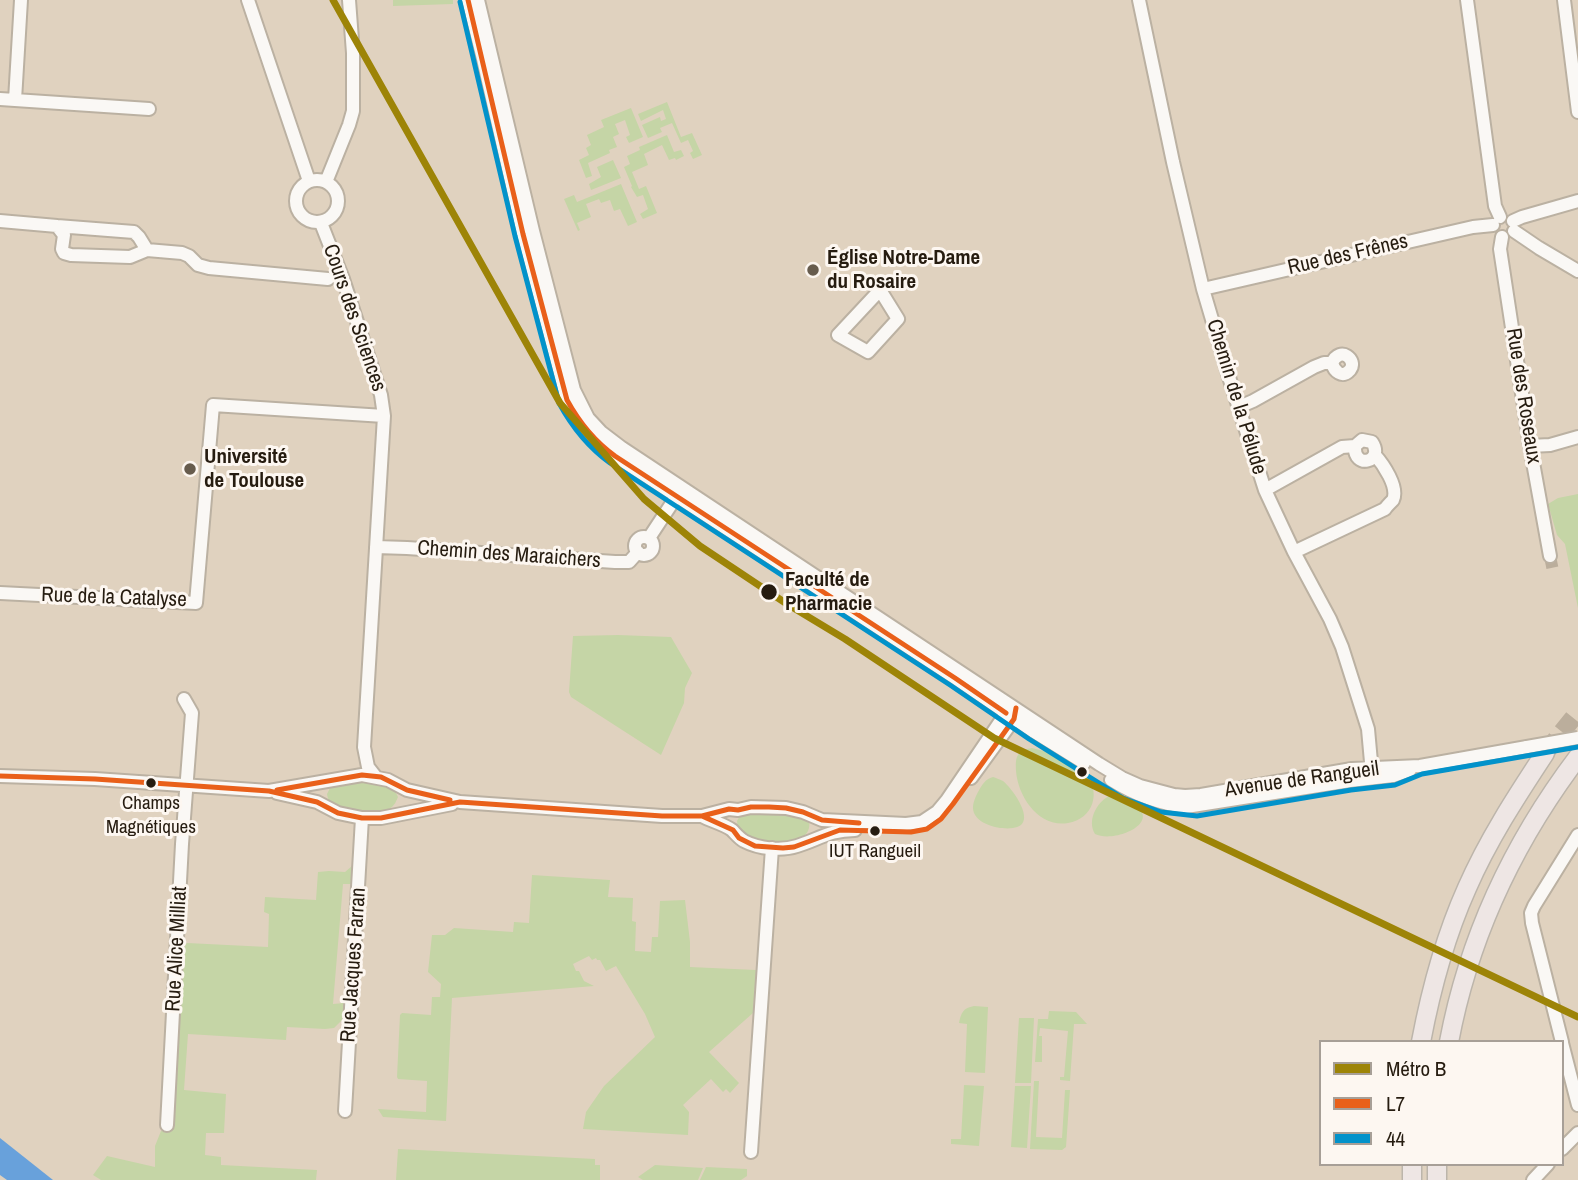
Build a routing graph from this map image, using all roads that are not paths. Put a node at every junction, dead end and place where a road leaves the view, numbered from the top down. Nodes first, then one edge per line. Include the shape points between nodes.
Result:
1 (21, 0) edge
2 (248, 0) edge
3 (349, 0) edge
4 (468, 0) edge
5 (478, 0) edge
6 (1139, 0) edge
7 (1467, 0) edge
8 (1564, 0) edge
9 (0, 99) edge
10 (15, 100) junction
11 (149, 109) dead end
12 (1578, 112) edge
13 (309, 181) junction
14 (326, 182) junction
15 (1578, 201) edge
16 (0, 221) edge
17 (1497, 221) junction
18 (321, 223) junction
19 (57, 226) junction
20 (1510, 230) junction
21 (147, 250) junction
22 (1578, 271) edge
23 (328, 279) dead end
24 (1203, 289) junction
25 (898, 319) joint
26 (1332, 363) dead end
27 (1239, 407) junction
28 (384, 416) junction
29 (1578, 437) edge
30 (1530, 446) junction
31 (1265, 490) junction
32 (680, 492) junction
33 (376, 547) junction
34 (1294, 552) junction
35 (1550, 556) tunnel mouth
36 (0, 593) edge
37 (184, 699) dead end
38 (1012, 713) junction
39 (1578, 738) edge
40 (364, 747) junction
41 (1545, 753) tunnel mouth
42 (1578, 757) edge
43 (1372, 774) junction
44 (0, 776) edge
45 (375, 776) junction
46 (337, 778) junction
47 (187, 780) junction
48 (399, 786) junction
49 (269, 791) junction
50 (460, 802) junction
51 (327, 807) junction
52 (738, 810) junction
53 (393, 815) junction
54 (702, 817) junction
55 (362, 818) junction
56 (814, 818) junction
57 (733, 831) junction
58 (1578, 835) edge
59 (809, 841) junction
60 (772, 848) junction
61 (1421, 1040) edge
62 (1449, 1040) edge
63 (1561, 1040) edge
64 (1564, 1050) edge
65 (1578, 1105) edge
66 (345, 1111) dead end
67 (167, 1125) dead end
68 (1578, 1133) edge
69 (1564, 1147) edge
70 (751, 1152) dead end
71 (1546, 1166) edge
72 (1533, 1180) edge

1 - 10 street
2 - 13 street
3 - 14 street via 353,111
4 - 32 street via 567,400 604,448
5 - 32 street via 574,390 601,432
6 - 24 street, Chemin de la Pélude
7 - 17 street
8 - 12 street
9 - 10 street
10 - 11 street
13 - 14 street
13 - 18 street, Cours des Sciences via 297,193 296,207 306,220
14 - 18 street, Cours des Sciences via 336,190 338,208
15 - 20 street via 1522,217
16 - 19 street
17 - 20 street via 1506,216
17 - 20 street via 1495,233
17 - 24 street, Rue des Frênes
18 - 28 street, Cours des Sciences via 381,395
19 - 21 street via 134,232
19 - 21 street via 64,236 62,249 71,255 130,257
20 - 22 street
20 - 30 street, Rue des Roseaux via 1500,249
21 - 23 street via 182,253 209,268
24 - 27 street, Chemin de la Pélude
25 - 25 street via 869,352 838,335 880,290
26 - 27 street via 1314,366
27 - 31 street, Chemin de la Pélude
28 - 33 street, Cours des Sciences
28 - 36 street, Rue de la Catalyse via 213,405 196,603
29 - 30 street
30 - 35 street, Rue des Roseaux
31 - 34 street, Chemin de la Pélude
31 - 34 street via 1342,447 1355,446 1360,460 1375,455 1384,465 1395,492 1385,509
32 - 33 street, Chemin des Maraichers via 649,538 637,540 638,552 629,562
32 - 38 street, Avenue de Rangueil
33 - 40 street
34 - 43 street, Chemin de la Pélude via 1342,647 1368,729
37 - 47 street, Rue Alice Milliat via 192,713
38 - 43 street, Avenue de Rangueil via 1122,778 1186,802 1201,795 1352,769
38 - 56 street via 947,800 922,822 850,823
38 - 59 street via 953,804 927,829 840,830
39 - 43 street, Avenue de Rangueil, bridge
40 - 45 street
40 - 46 street via 360,758
41 - 61 highway via 1515,797 1466,890 1440,960
42 - 62 highway via 1531,825 1503,876 1479,933
44 - 47 street
45 - 46 street
45 - 48 street
46 - 49 street
46 - 51 street via 323,792
47 - 49 street
47 - 67 street, Rue Alice Milliat
48 - 50 street
48 - 53 street via 402,801
49 - 51 street
50 - 53 street
50 - 54 street
51 - 55 street
52 - 54 street
52 - 56 street via 786,808
52 - 57 street via 731,821
53 - 55 street
54 - 57 street
55 - 66 street, Rue Jacques Farran
56 - 59 street via 817,829
57 - 60 street via 755,846
58 - 63 street via 1531,913
59 - 60 street
60 - 70 street
64 - 65 street
68 - 69 street
71 - 72 street

